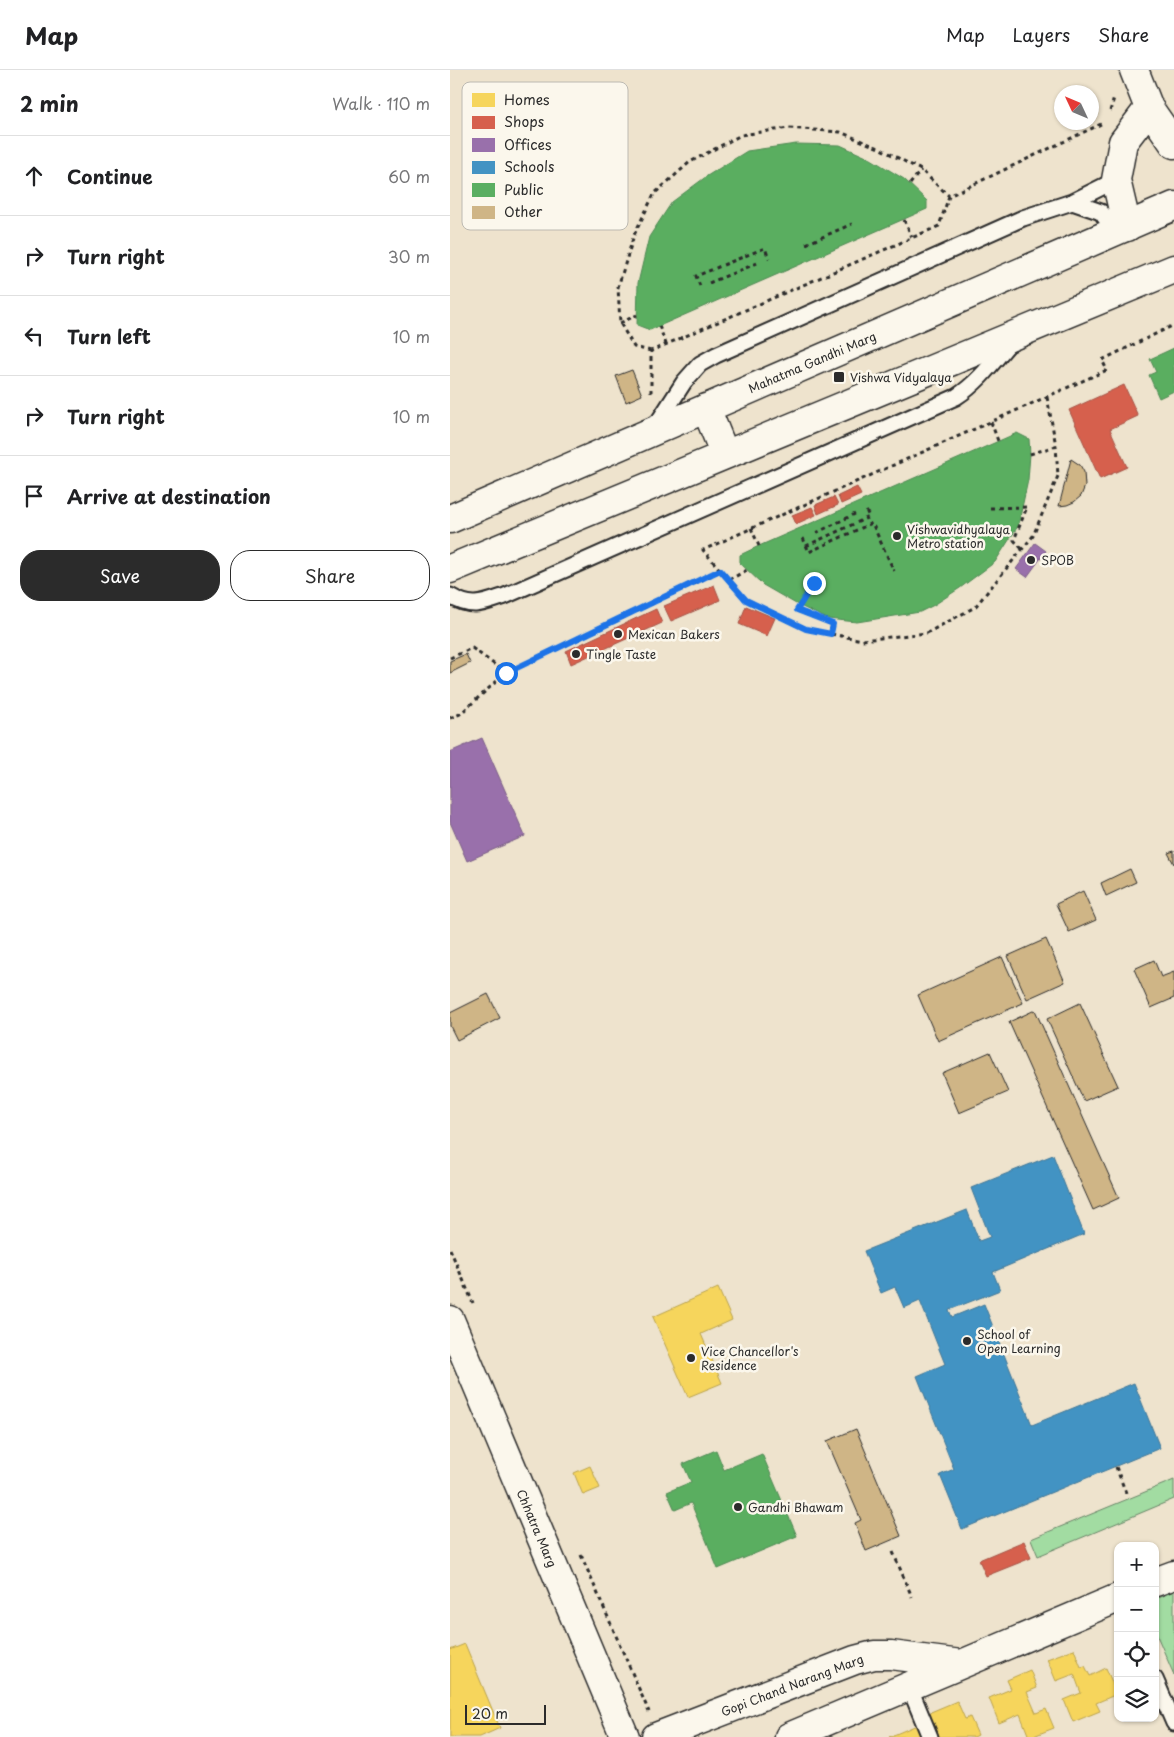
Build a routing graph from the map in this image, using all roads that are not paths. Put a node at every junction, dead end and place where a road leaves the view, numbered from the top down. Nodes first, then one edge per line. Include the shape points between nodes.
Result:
1 (1134, 70) edge
2 (1149, 108) junction
3 (1174, 144) edge
4 (1116, 180) junction
5 (1072, 202) junction
6 (1174, 206) edge
7 (1121, 229) junction
8 (1174, 269) edge
9 (1017, 335) junction
10 (706, 408) junction
11 (653, 431) junction
12 (725, 455) junction
13 (450, 518) edge
14 (450, 569) edge
15 (450, 596) edge
16 (450, 1320) edge
17 (1174, 1574) edge
18 (1159, 1580) edge
19 (1114, 1600) edge
20 (962, 1664) junction
21 (909, 1686) junction
22 (1159, 1688) edge
23 (1174, 1723) edge
24 (625, 1737) edge
25 (656, 1737) edge
26 (789, 1737) edge
27 (930, 1737) edge

1 - 2 main road
2 - 3 main road
2 - 4 main road via 1124,142
4 - 5 lane
4 - 7 main road
5 - 7 lane via 1100,212
5 - 11 lane via 1023,218 716,354 700,364 684,382
6 - 7 main road, Mahatma Gandhi Marg
7 - 10 main road, Mahatma Gandhi Marg
8 - 9 main road
9 - 12 main road
9 - 15 lane via 978,380 956,397 505,596 480,605 463,604
10 - 11 main road, Mahatma Gandhi Marg
10 - 12 main road
11 - 13 main road, Mahatma Gandhi Marg
12 - 14 main road
16 - 24 main road, Chhatra Marg
17 - 18 main road
19 - 20 main road
20 - 21 main road
20 - 25 main road, Gopi Chand Narang Marg via 874,1655
21 - 26 main road
21 - 27 lane
22 - 23 lane

